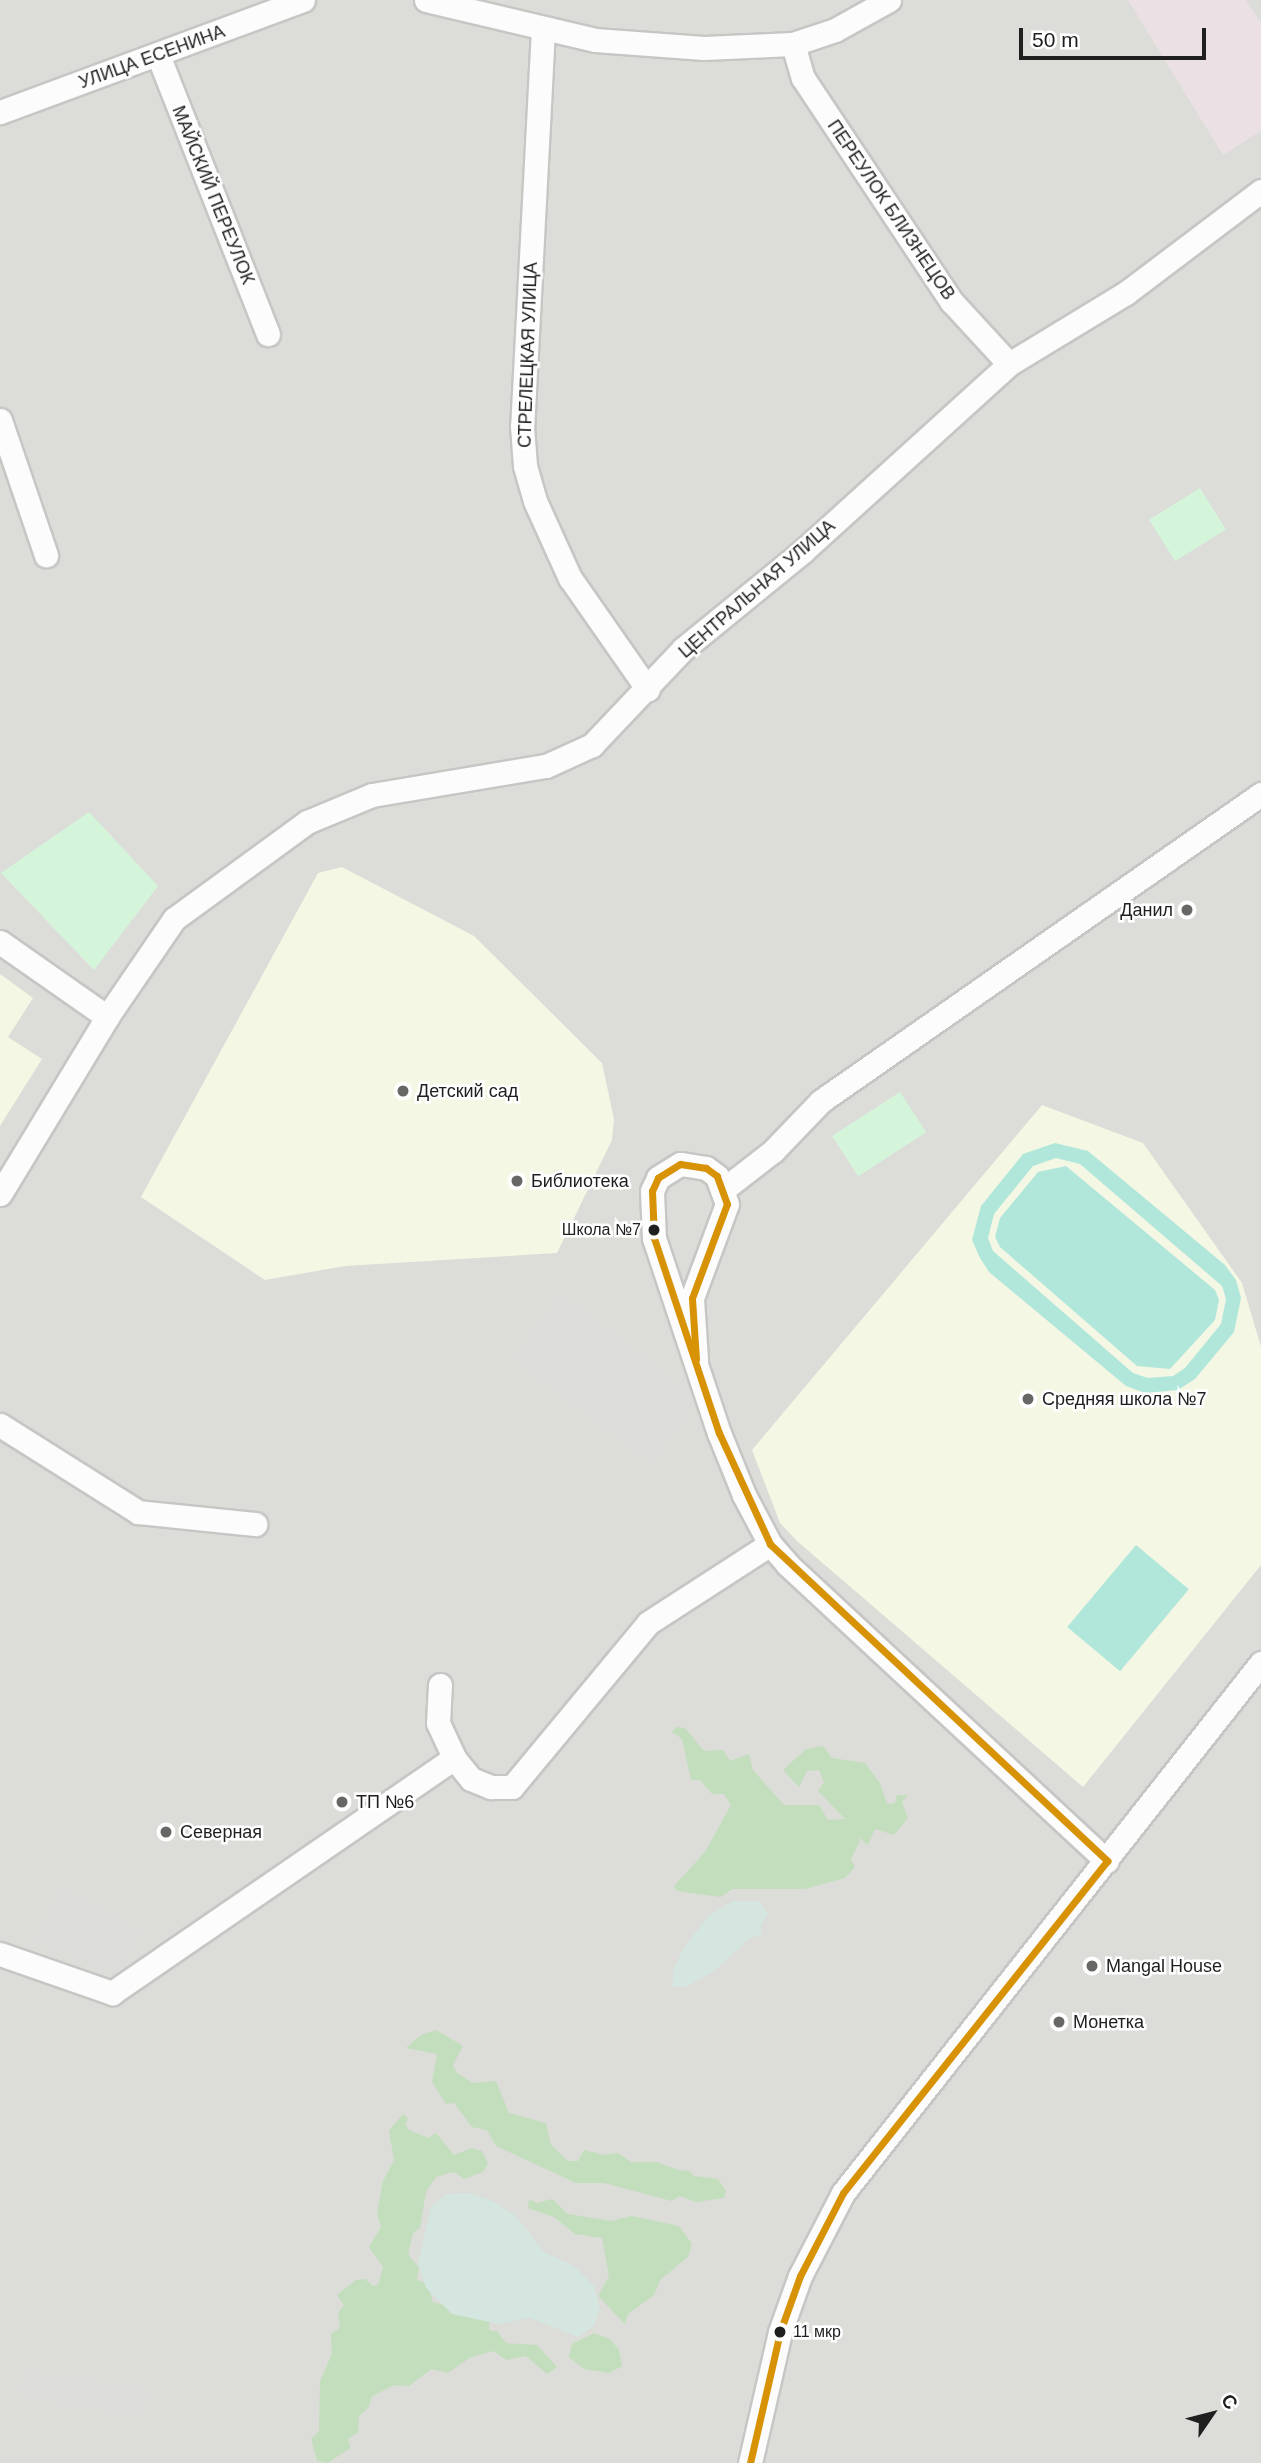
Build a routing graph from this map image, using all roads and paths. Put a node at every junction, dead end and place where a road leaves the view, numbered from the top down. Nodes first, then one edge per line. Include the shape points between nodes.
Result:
1 (303, 0) edge
2 (426, 0) edge
3 (889, 0) edge
4 (543, 29) junction
5 (793, 44) junction
6 (158, 55) junction
7 (0, 112) edge
8 (1261, 191) edge
9 (268, 334) dead end
10 (1009, 364) junction
11 (0, 420) edge
12 (46, 555) dead end
13 (648, 690) junction
14 (1261, 794) edge
15 (0, 943) edge
16 (107, 1017) junction
17 (724, 1189) junction
18 (0, 1194) edge
19 (696, 1359) junction
20 (0, 1425) edge
21 (255, 1524) dead end
22 (771, 1544) junction
23 (1261, 1663) edge
24 (440, 1685) dead end
25 (454, 1758) junction
26 (1108, 1861) junction
27 (0, 1954) edge
28 (750, 2463) edge

1 - 6 street, УЛИЦА ЕСЕНИНА
2 - 4 street
3 - 5 street via 835,30
4 - 5 street via 594,40 704,48
4 - 13 street, СТРЕЛЕЦКАЯ УЛИЦА via 522,426 525,466 534,501 570,578
5 - 10 street, ПЕРЕУЛОК БЛИЗНЕЦОВ via 803,78 937,279
6 - 7 street, УЛИЦА ЕСЕНИНА
6 - 9 street, МАЙСКИЙ ПЕРЕУЛОК
8 - 10 street, ЦЕНТРАЛЬНАЯ УЛИЦА via 1126,293
10 - 13 street, ЦЕНТРАЛЬНАЯ УЛИЦА via 803,551 718,618
11 - 12 street
13 - 16 street, ЦЕНТРАЛЬНАЯ УЛИЦА via 592,745 546,766 372,795 298,827 174,919
14 - 17 street via 821,1101 773,1150
15 - 16 street
16 - 18 street, ЦЕНТРАЛЬНАЯ УЛИЦА
17 - 19 street via 724,1220 692,1298
17 - 19 street via 706,1168 680,1164 659,1178 649,1203 654,1238
19 - 22 street via 744,1495
20 - 21 street via 138,1513
22 - 25 street via 648,1623 512,1787 491,1787 471,1779
22 - 26 street via 788,1565
23 - 26 street
24 - 25 street via 438,1723
25 - 27 street via 111,1993
26 - 28 street via 837,2203 800,2276 780,2332

